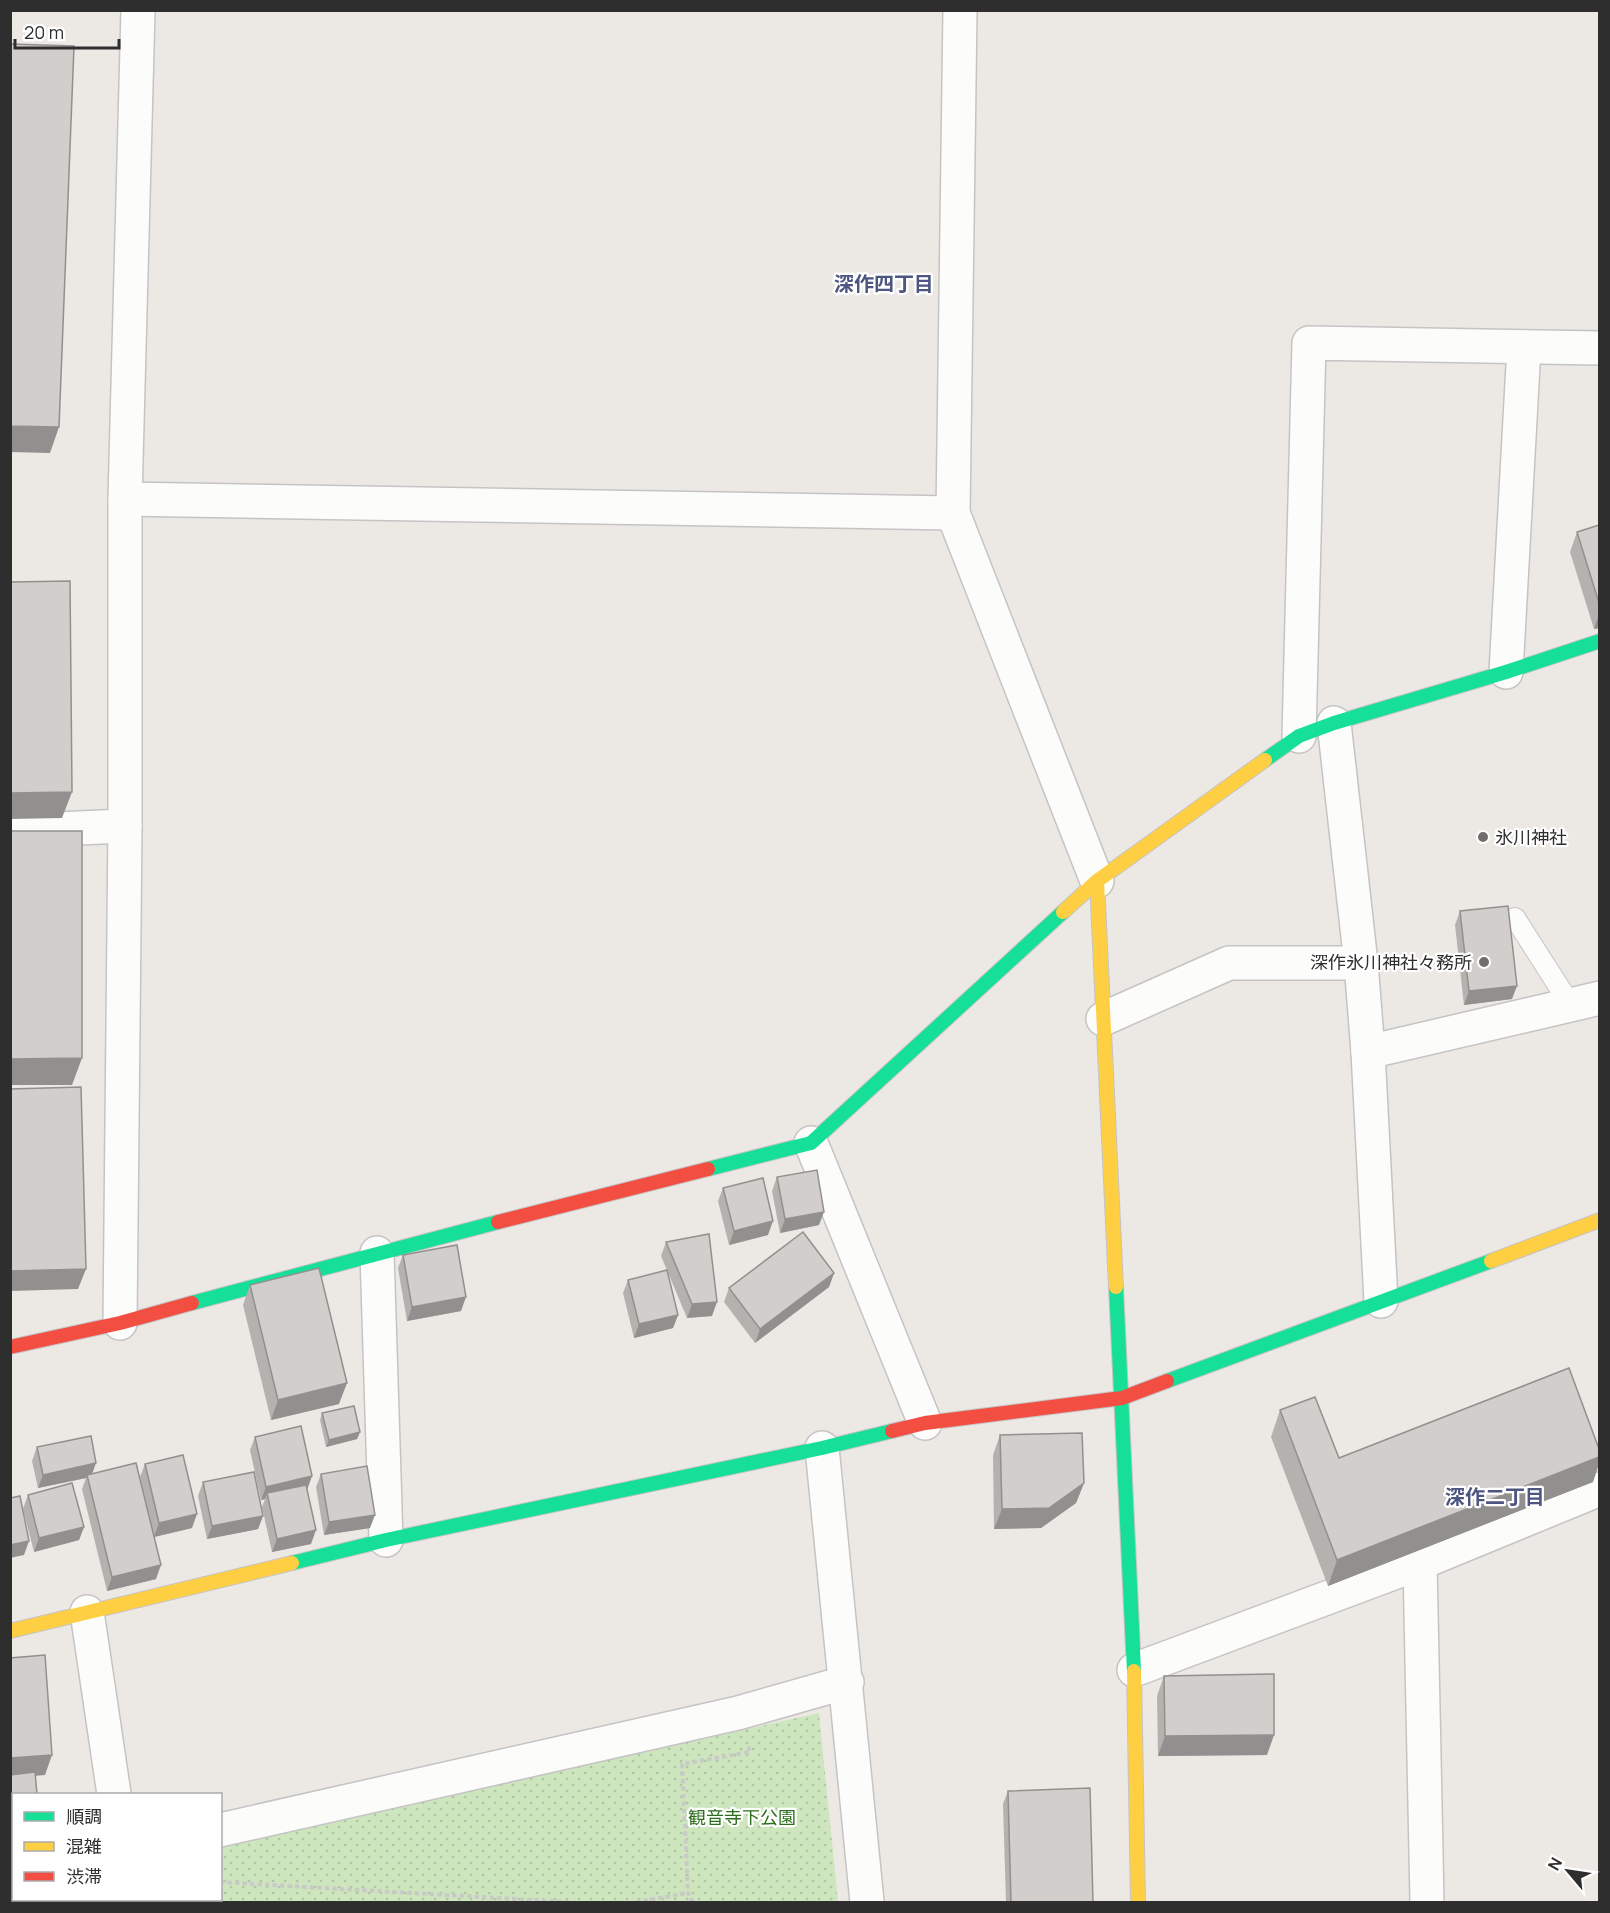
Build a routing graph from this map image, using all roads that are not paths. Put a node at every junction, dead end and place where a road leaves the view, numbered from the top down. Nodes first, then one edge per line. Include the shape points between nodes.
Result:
1 (138, 10) edge
2 (960, 10) edge
3 (1524, 347) junction
4 (1599, 348) edge
5 (125, 499) junction
6 (953, 513) junction
7 (1599, 640) edge
8 (1506, 672) junction
9 (1334, 723) junction
10 (1299, 736) junction
11 (125, 826) junction
12 (10, 831) edge
13 (1097, 882) junction
14 (1515, 918) dead end
15 (1361, 963) junction
16 (1585, 1001) edge
17 (1103, 1019) junction
18 (1368, 1052) junction
19 (811, 1143) junction
20 (1599, 1220) edge
21 (377, 1253) junction
22 (1381, 1301) junction
23 (120, 1323) junction
24 (10, 1347) edge
25 (1122, 1398) junction
26 (926, 1423) junction
27 (822, 1448) junction
28 (1599, 1489) edge
29 (386, 1540) junction
30 (1420, 1563) junction
31 (87, 1612) junction
32 (10, 1631) edge
33 (1134, 1670) junction
34 (847, 1682) junction
35 (114, 1793) edge
36 (222, 1830) edge
37 (867, 1902) edge
38 (1138, 1902) edge
39 (1427, 1902) edge

1 - 5 street
2 - 6 street
3 - 4 street
3 - 8 street
3 - 10 street via 1309,343
5 - 6 street
5 - 11 street
6 - 13 street
7 - 8 street
8 - 9 street
9 - 10 street
9 - 15 street
10 - 13 street
11 - 12 street
11 - 23 street
13 - 17 street
13 - 19 street
14 - 16 lane
15 - 17 street via 1229,963
15 - 18 street
16 - 18 street
17 - 25 street
18 - 22 street
19 - 21 street
19 - 26 street
20 - 22 street
21 - 23 street
21 - 29 street
22 - 25 street
23 - 24 street
25 - 26 street
25 - 33 street
26 - 27 street
27 - 29 street
27 - 34 street
28 - 30 street
29 - 31 street
30 - 33 street
30 - 39 street
31 - 32 street
31 - 35 street
33 - 38 street
34 - 36 street via 738,1713
34 - 37 street

